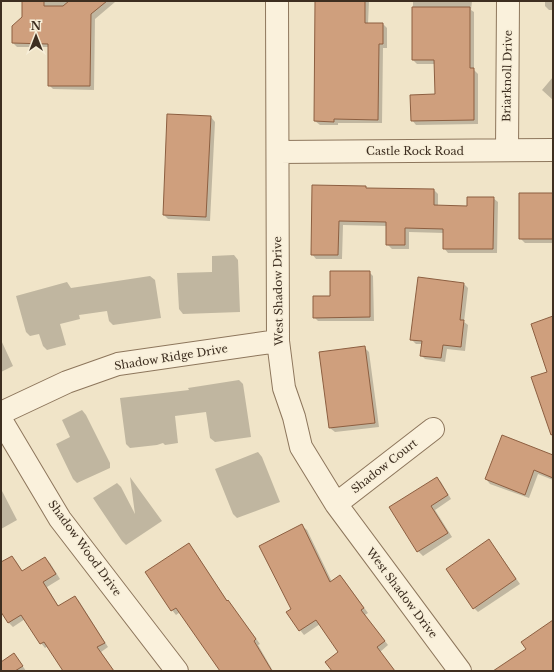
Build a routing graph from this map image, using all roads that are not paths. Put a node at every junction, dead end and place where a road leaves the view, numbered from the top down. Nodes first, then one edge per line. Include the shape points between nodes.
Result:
1 (277, 1) edge
2 (508, 1) edge
3 (507, 150) junction
4 (553, 150) edge
5 (278, 152) junction
6 (278, 341) junction
7 (1, 413) edge
8 (1, 420) edge
9 (433, 429) dead end
10 (336, 504) junction
11 (177, 671) edge
12 (460, 671) edge

1 - 5 street, West Shadow Drive
2 - 3 street, Briarknoll Drive
3 - 4 street, Castle Rock Road
3 - 5 street, Castle Rock Road
5 - 6 street, West Shadow Drive
6 - 7 street, Shadow Ridge Drive via 118,364 67,382
6 - 10 street, West Shadow Drive via 284,388 301,447
8 - 11 street, Shadow Wood Drive via 60,519
9 - 10 street, Shadow Court
10 - 12 street, West Shadow Drive

